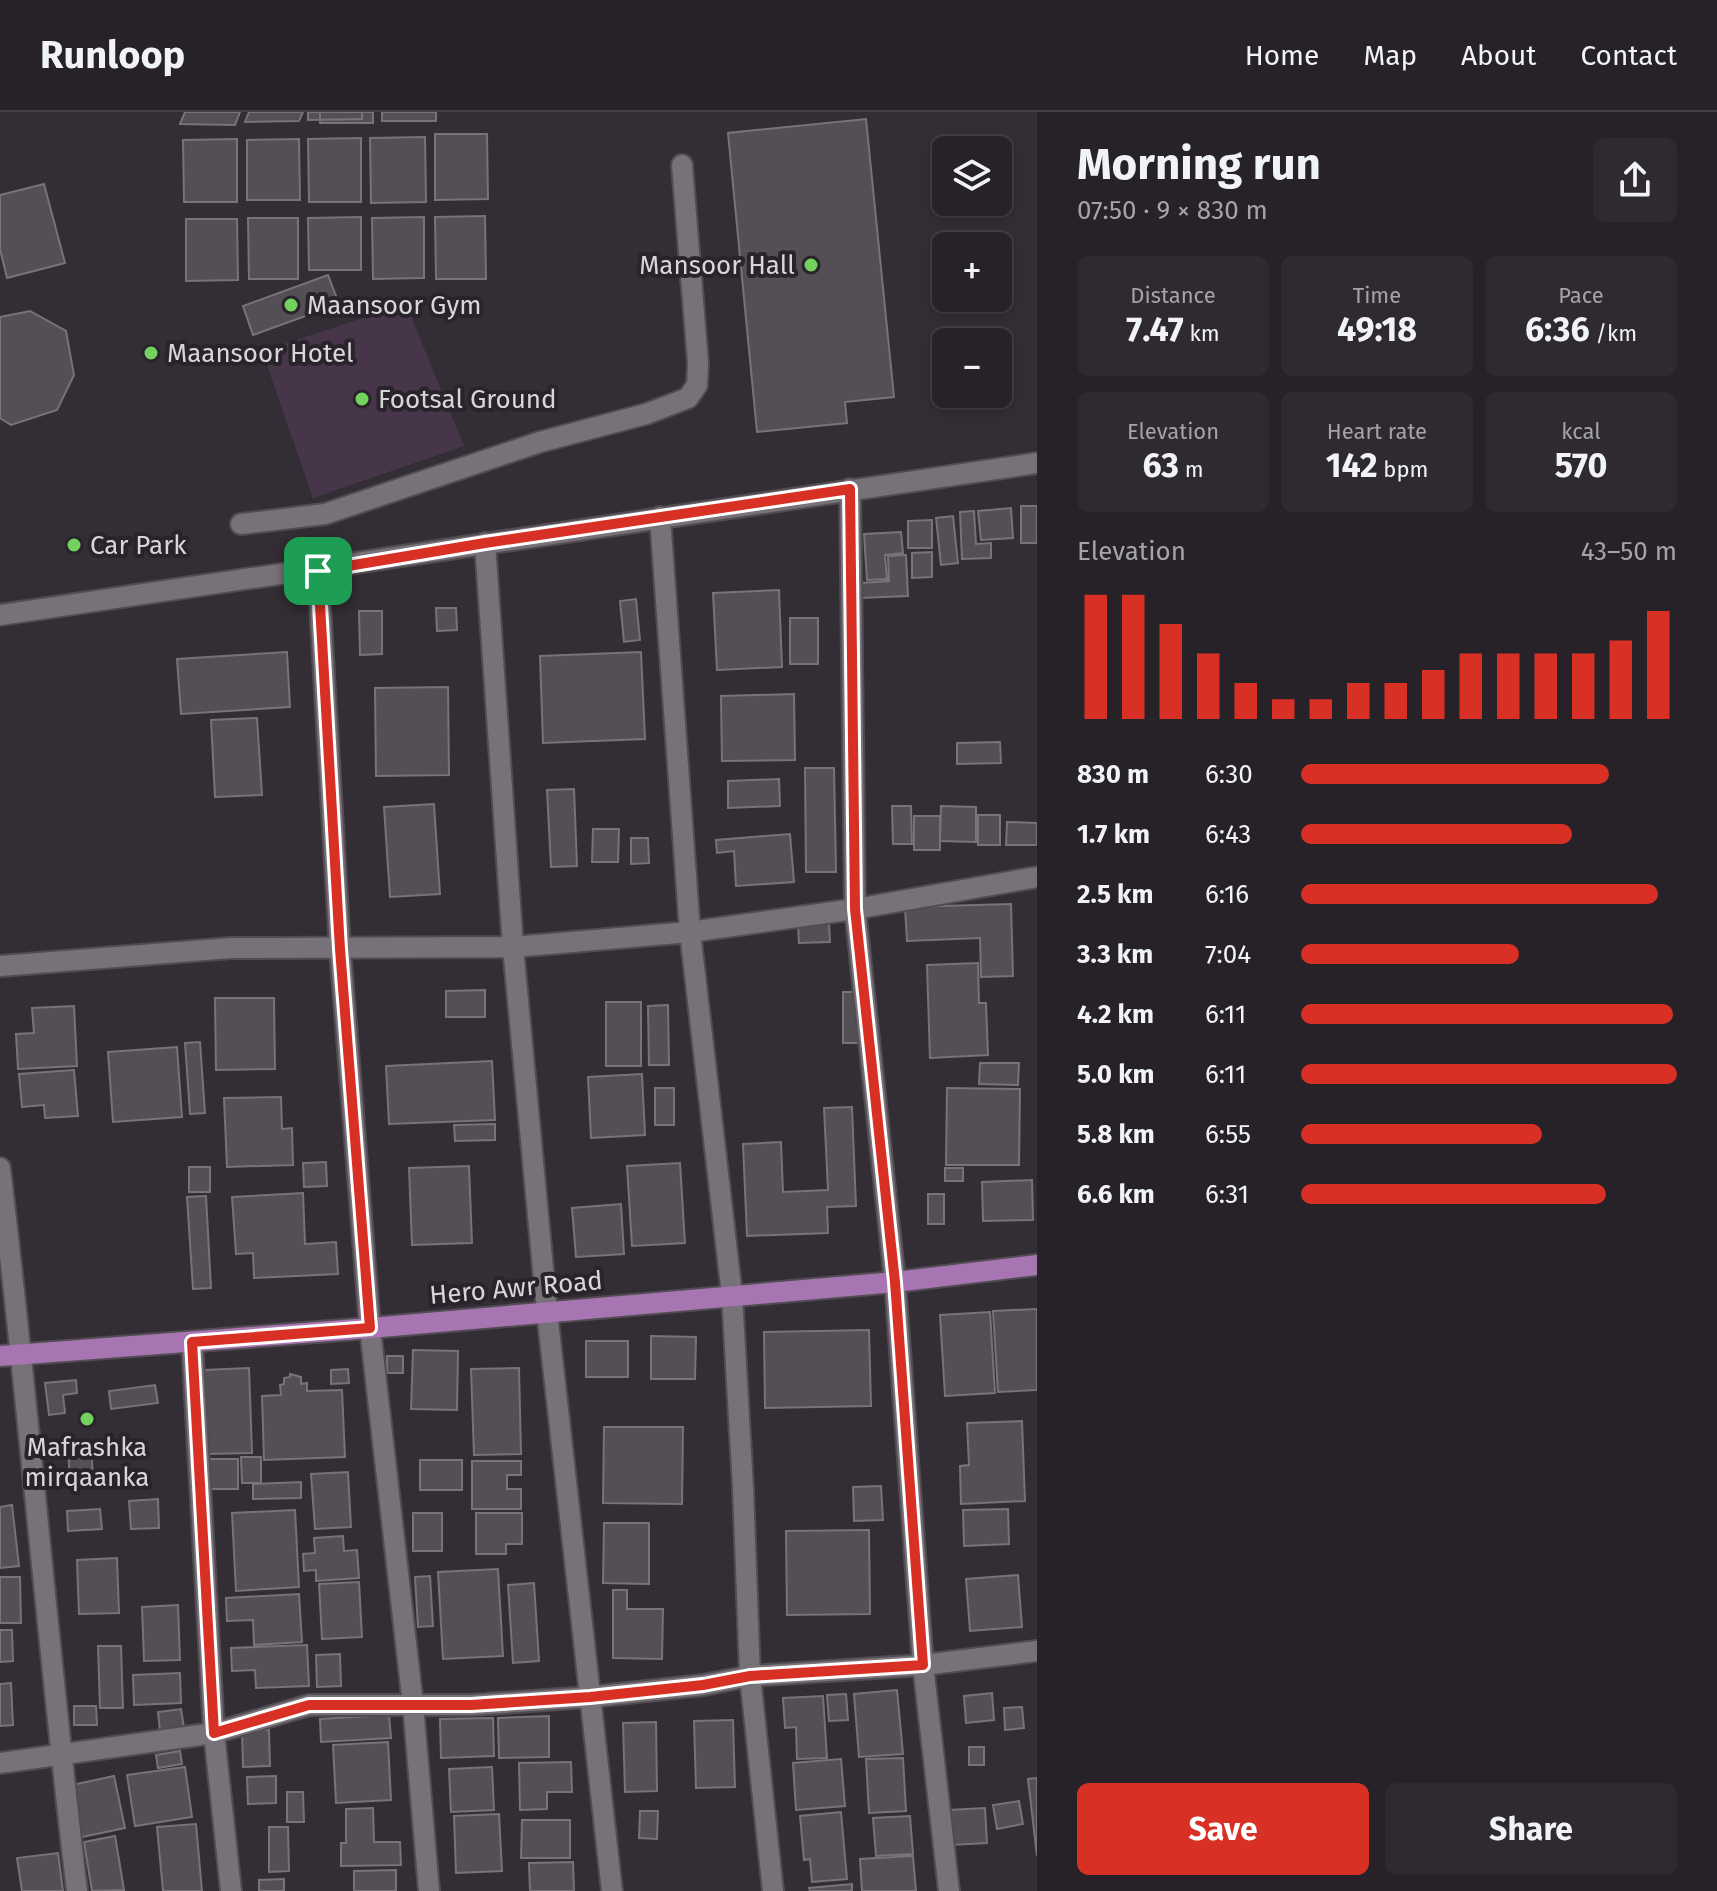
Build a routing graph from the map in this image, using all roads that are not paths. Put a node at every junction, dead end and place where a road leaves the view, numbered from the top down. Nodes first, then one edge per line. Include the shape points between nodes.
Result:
1 (682, 165) dead end
2 (1037, 463) edge
3 (850, 489) junction
4 (660, 517) junction
5 (241, 524) dead end
6 (485, 543) junction
7 (318, 571) junction
8 (0, 615) edge
9 (1037, 877) edge
10 (855, 909) junction
11 (690, 932) junction
12 (513, 947) junction
13 (340, 949) junction
14 (0, 966) edge
15 (0, 1168) edge
16 (1037, 1265) edge
17 (895, 1282) junction
18 (732, 1295) junction
19 (547, 1312) junction
20 (370, 1328) junction
21 (192, 1342) junction
22 (23, 1354) junction
23 (0, 1356) edge
24 (1037, 1651) edge
25 (923, 1665) junction
26 (750, 1676) junction
27 (590, 1697) junction
28 (413, 1705) junction
29 (214, 1733) junction
30 (60, 1755) junction
31 (0, 1763) edge
32 (77, 1891) edge
33 (231, 1891) edge
34 (429, 1891) edge
35 (612, 1891) edge
36 (773, 1891) edge
37 (949, 1891) edge

1 - 5 street via 698,363 697,385 688,398 325,514
2 - 3 street
3 - 4 street
3 - 10 street
4 - 6 street
4 - 11 street
6 - 7 street
6 - 12 street
7 - 8 street
7 - 13 street
9 - 10 street
10 - 11 street
10 - 17 street
11 - 12 street
11 - 18 street
12 - 13 street
12 - 19 street
13 - 14 street via 231,948
13 - 20 street
15 - 22 street
16 - 17 main road, Hero Awr Road
17 - 18 main road, Hero Awr Road
17 - 25 street
18 - 19 main road, Hero Awr Road
18 - 26 street
19 - 20 main road, Hero Awr Road
19 - 27 street
20 - 21 main road, Hero Awr Road
20 - 28 street
21 - 22 main road, Hero Awr Road
21 - 29 street
22 - 23 main road, Hero Awr Road
22 - 30 street
24 - 25 street
25 - 26 street
25 - 37 street
26 - 27 street
26 - 36 street
27 - 28 street
27 - 35 street
28 - 29 street via 309,1705
28 - 34 street
29 - 30 street
29 - 33 street
30 - 31 street
30 - 32 street

